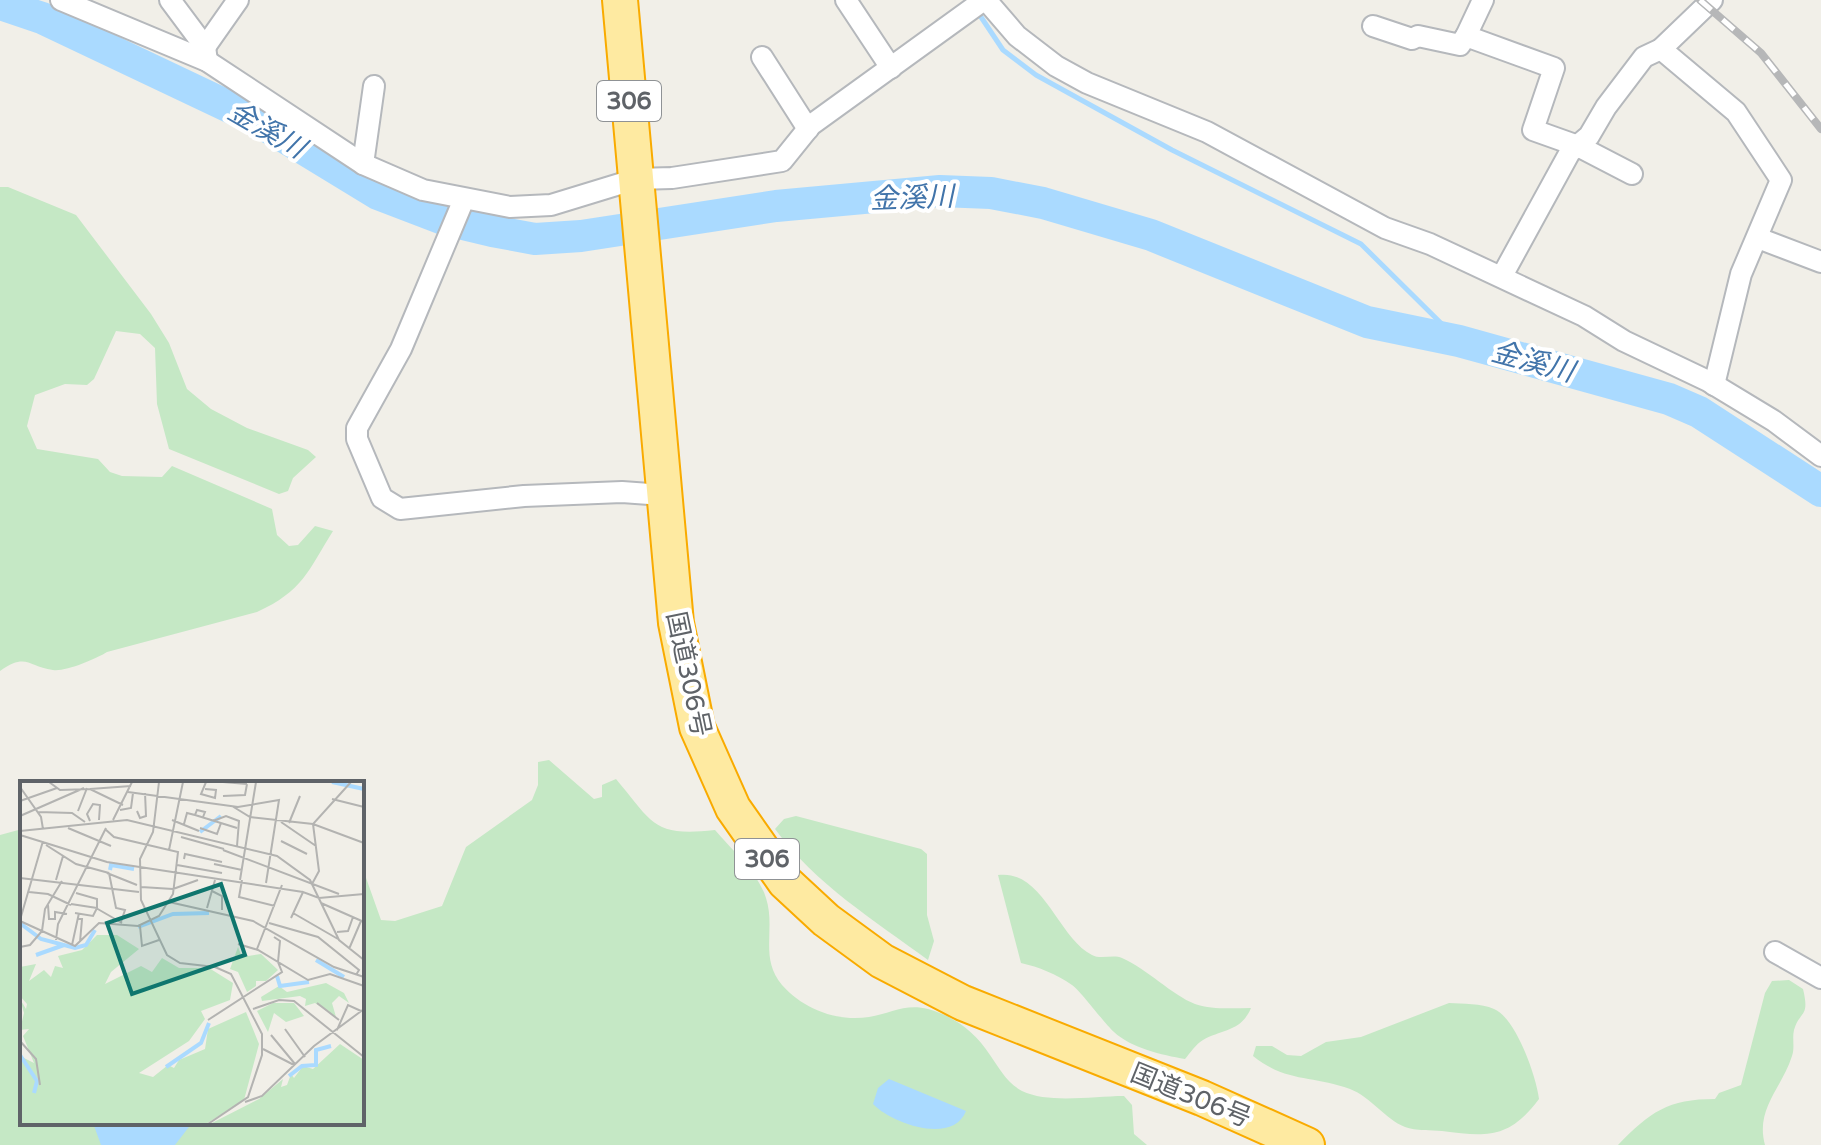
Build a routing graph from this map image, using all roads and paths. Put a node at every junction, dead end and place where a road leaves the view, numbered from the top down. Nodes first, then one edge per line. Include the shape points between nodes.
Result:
1 (61, 0) edge
2 (170, 0) edge
3 (238, 0) edge
4 (620, 0) edge
5 (846, 0) edge
6 (1483, 0) edge
7 (1712, 0) edge
8 (979, 4) edge
9 (1373, 26) dead end
10 (1466, 36) junction
11 (1661, 49) junction
12 (206, 54) junction
13 (762, 57) dead end
14 (891, 68) junction
15 (374, 86) dead end
16 (808, 129) junction
17 (1578, 146) junction
18 (363, 164) junction
19 (1632, 174) dead end
20 (636, 191) junction
21 (463, 203) junction
22 (1758, 238) junction
23 (1821, 262) edge
24 (1502, 276) junction
25 (1709, 385) junction
26 (1821, 456) edge
27 (663, 495) junction
28 (1775, 952) dead end
29 (1821, 978) edge
30 (1307, 1145) edge

1 - 12 street
2 - 12 street
3 - 12 street
4 - 20 highway, 国道306号 / 306
5 - 14 street
6 - 10 street
7 - 11 street
8 - 14 street
8 - 24 street via 1027,45 1087,83 1207,132 1385,228
9 - 10 street via 1412,39 1460,45
10 - 17 street via 1554,68 1533,130
11 - 17 street via 1634,68
11 - 22 street via 1736,112 1781,180
12 - 18 street
13 - 16 street
14 - 16 street
15 - 18 street
16 - 20 street via 782,161 672,178
17 - 19 street
17 - 24 street via 1551,181
18 - 21 street
20 - 21 street via 551,205
20 - 27 highway, 国道306号 / 306
21 - 27 street via 401,349 357,428 382,498 400,509 524,496
22 - 23 street
22 - 25 street via 1741,274
24 - 25 street
25 - 26 street
27 - 30 highway, 国道306号 / 306 via 676,623 697,727 733,808 785,882 850,940 924,985
28 - 29 street

